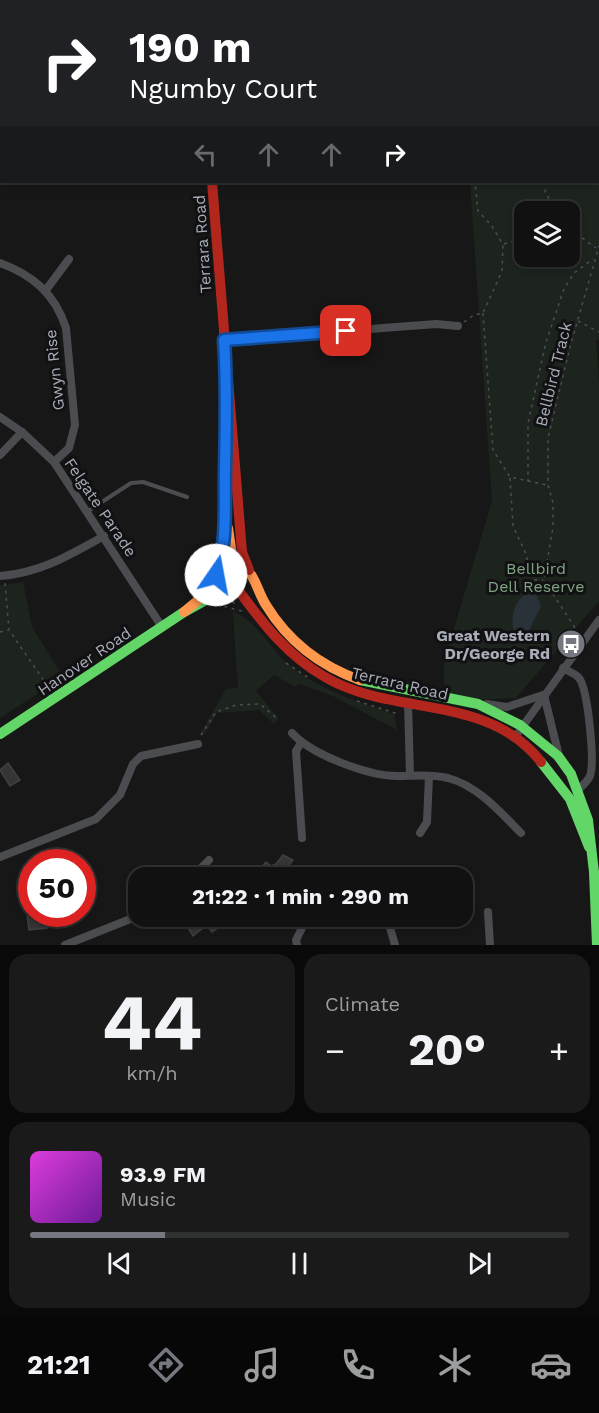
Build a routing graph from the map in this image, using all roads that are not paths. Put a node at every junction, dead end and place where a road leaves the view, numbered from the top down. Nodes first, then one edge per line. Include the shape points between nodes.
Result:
1 (212, 183) edge
2 (69, 259) dead end
3 (0, 263) edge
4 (46, 290) junction
5 (458, 326) road end
6 (224, 340) junction
7 (227, 376) junction
8 (0, 417) edge
9 (22, 432) junction
10 (0, 455) edge
11 (54, 462) junction
12 (187, 497) dead end
13 (225, 510) junction
14 (87, 511) junction
15 (104, 536) junction
16 (249, 570) junction
17 (233, 571) junction
18 (0, 576) edge
19 (254, 581) junction
20 (237, 590) junction
21 (208, 591) junction
22 (184, 612) junction
23 (599, 620) edge
24 (162, 627) junction
25 (563, 668) junction
26 (411, 691) junction
27 (544, 695) junction
28 (471, 701) junction
29 (408, 702) junction
30 (522, 726) junction
31 (292, 733) dead end
32 (0, 734) edge
33 (515, 737) junction
34 (301, 743) junction
35 (198, 744) road end
36 (559, 758) junction
37 (410, 775) junction
38 (429, 776) junction
39 (578, 790) junction
40 (420, 833) dead end
41 (521, 833) dead end
42 (302, 838) dead end
43 (594, 852) edge
44 (0, 857) edge
45 (209, 860) dead end
46 (202, 867) edge
47 (488, 912) dead end
48 (128, 920) edge
49 (390, 927) edge
50 (302, 928) dead end
51 (65, 945) edge
52 (297, 945) edge
53 (395, 945) edge
54 (490, 945) edge
55 (597, 945) edge

1 - 6 main road, Terrara Road
2 - 4 street
3 - 4 street, Gwyn Rise
4 - 11 street, Gwyn Rise via 66,328 75,425 69,448
5 - 6 street via 436,324
6 - 7 main road, Terrara Road
7 - 13 main road, Terrara Road
7 - 16 main road, Terrara Road via 242,552
8 - 9 street, Felgate Parade
9 - 10 street
9 - 11 street, Felgate Parade
11 - 14 street, Felgate Parade
12 - 14 lane via 143,482 130,483
13 - 17 main road, Terrara Road
13 - 21 main road, Terrara Road via 221,561
14 - 15 street, Felgate Parade
15 - 18 street via 52,565
15 - 24 street, Felgate Parade
16 - 17 main road via 241,567
16 - 19 main road
17 - 20 main road via 230,582
17 - 21 main road, Hanover Road
19 - 20 main road via 250,588
19 - 26 main road, Terrara Road via 278,623 306,653 348,676
20 - 22 main road, Hanover Road via 222,591
20 - 29 main road, Terrara Road via 279,642 312,670 357,691
21 - 22 main road, Hanover Road
22 - 24 main road, Hanover Road
23 - 25 street
24 - 32 main road, Hanover Road
25 - 27 street
25 - 39 street via 579,678 586,700 592,764 590,776
26 - 28 main road, Terrara Road
26 - 29 main road
27 - 28 street, Terrara Road via 507,707
27 - 30 street
27 - 36 street
28 - 30 main road, Terrara Road
29 - 33 main road, Terrara Road via 463,712
29 - 37 street
30 - 33 street
30 - 36 main road, Terrara Road
31 - 34 street
33 - 43 main road, Terrara Road via 536,755 570,799
34 - 37 street via 375,774
34 - 42 street via 296,751
35 - 44 street via 141,756 133,764 120,795 96,819
36 - 39 main road, Terrara Road
37 - 38 street
38 - 40 street via 428,822
38 - 41 street via 448,778 484,797
39 - 43 main road, Terrara Road
43 - 55 main road, Terrara Road
45 - 46 street
47 - 54 street
48 - 51 street
49 - 53 street
50 - 52 street

